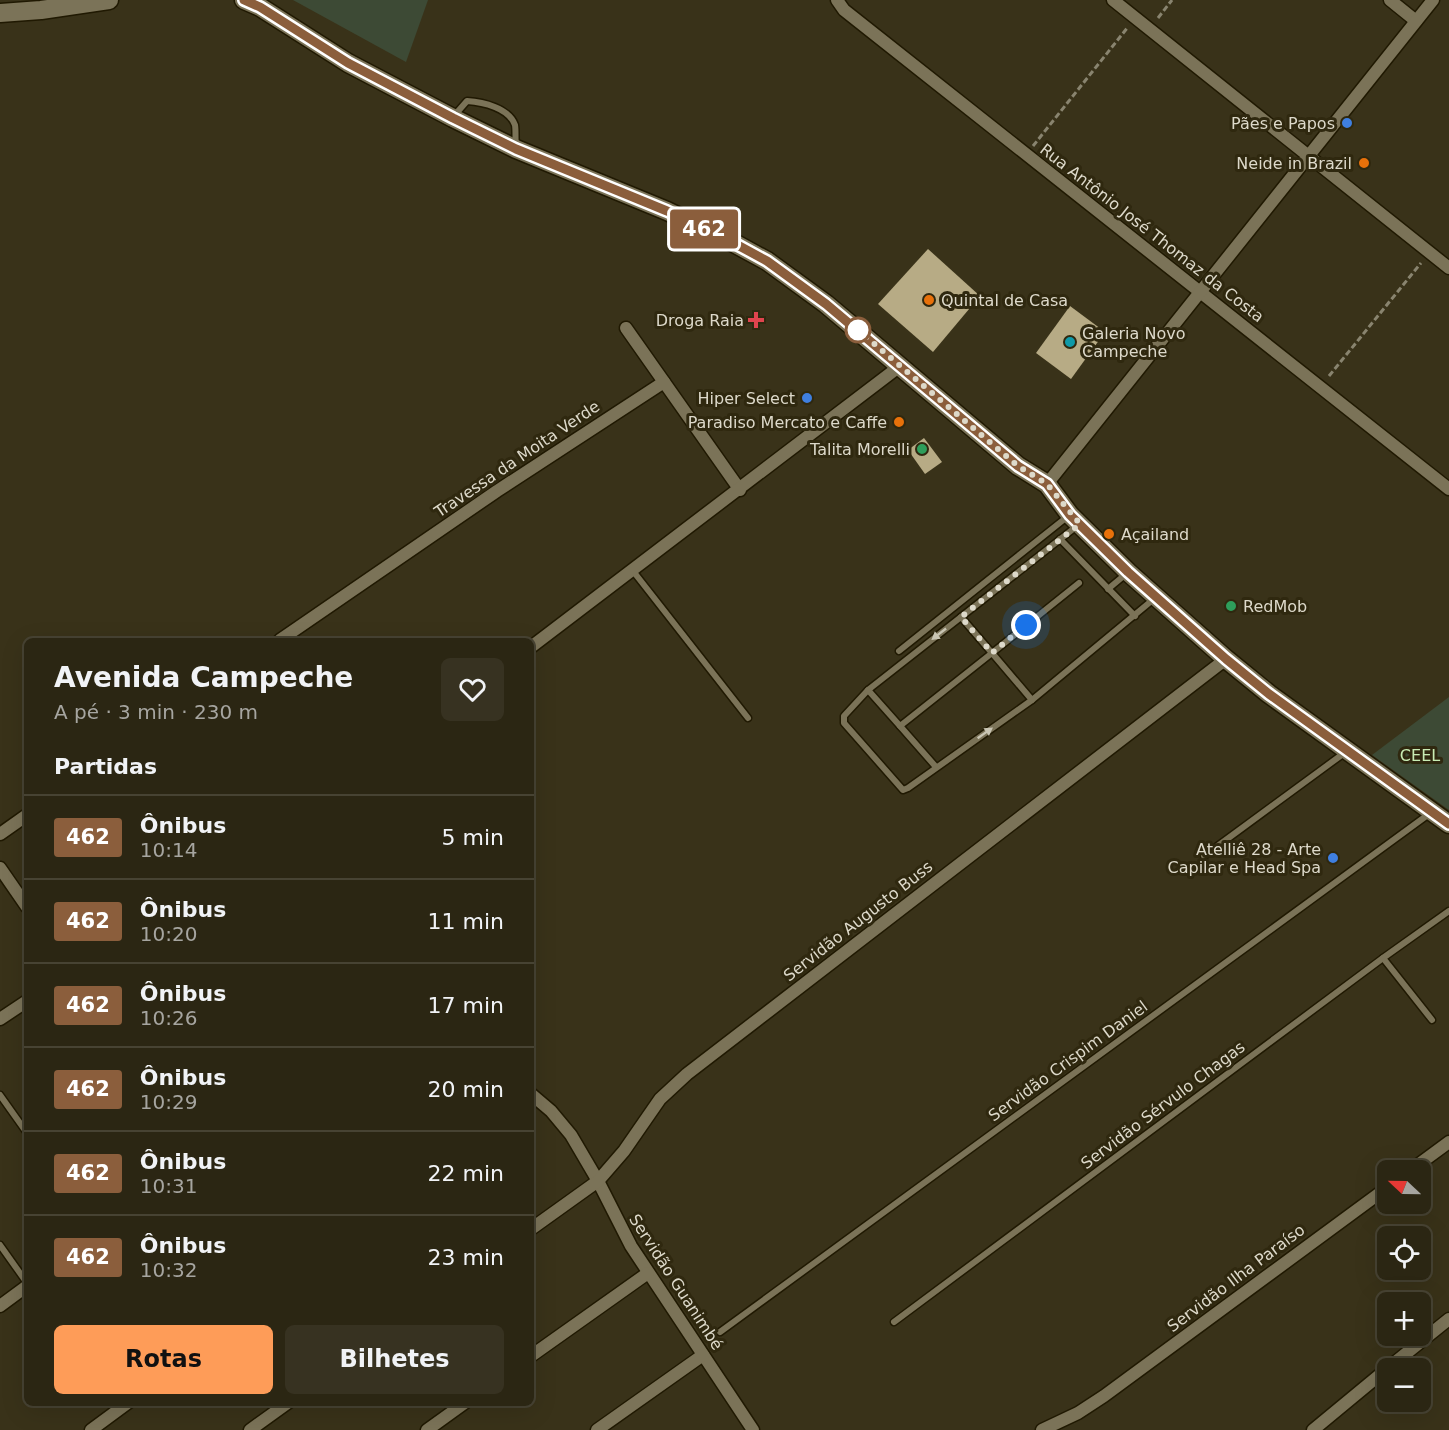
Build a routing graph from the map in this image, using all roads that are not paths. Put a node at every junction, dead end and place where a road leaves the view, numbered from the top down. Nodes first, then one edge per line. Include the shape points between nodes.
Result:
1 (109, 0) edge
2 (244, 0) edge
3 (837, 0) edge
4 (1113, 0) edge
5 (1390, 0) edge
6 (1433, 0) edge
7 (0, 13) edge
8 (1416, 21) junction
9 (453, 118) junction
10 (516, 149) junction
11 (1309, 156) junction
12 (1449, 268) edge
13 (1201, 292) junction
14 (626, 328) dead end
15 (900, 366) junction
16 (664, 382) junction
17 (1047, 484) junction
18 (1449, 489) edge
19 (740, 490) junction
20 (1075, 519) junction
21 (1060, 539) junction
22 (633, 571) junction
23 (1128, 572) junction
24 (1079, 583) dead end
25 (1108, 589) junction
26 (1156, 597) junction
27 (1135, 616) junction
28 (961, 617) junction
29 (283, 638) edge
30 (534, 645) edge
31 (898, 651) dead end
32 (992, 653) junction
33 (1226, 659) junction
34 (868, 690) junction
35 (1032, 700) junction
36 (748, 718) dead end
37 (900, 726) junction
38 (1347, 751) junction
39 (936, 766) junction
40 (1432, 812) junction
41 (24, 817) edge
42 (1449, 824) edge
43 (0, 834) edge
44 (1204, 856) dead end
45 (0, 868) edge
46 (24, 903) edge
47 (1449, 911) edge
48 (1383, 958) junction
49 (24, 1002) edge
50 (0, 1019) edge
51 (1432, 1020) dead end
52 (0, 1095) edge
53 (534, 1096) edge
54 (542, 1103) junction
55 (534, 1109) edge
56 (24, 1129) edge
57 (1449, 1142) edge
58 (1425, 1160) edge
59 (598, 1181) junction
60 (1377, 1195) edge
61 (534, 1227) edge
62 (0, 1245) edge
63 (648, 1273) junction
64 (24, 1280) edge
65 (24, 1286) edge
66 (0, 1306) edge
67 (1449, 1319) edge
68 (894, 1322) dead end
69 (720, 1332) dead end
70 (534, 1354) edge
71 (703, 1355) junction
72 (1400, 1358) edge
73 (1377, 1377) edge
74 (124, 1406) edge
75 (283, 1406) edge
76 (460, 1406) edge
77 (91, 1430) edge
78 (250, 1430) edge
79 (427, 1430) edge
80 (597, 1430) edge
81 (753, 1430) edge
82 (1042, 1430) edge
83 (1313, 1430) edge

1 - 7 main road
2 - 9 main road via 348,63
3 - 13 street, Rua Antônio José Thomaz da Costa via 844,10
4 - 11 street
5 - 8 street
6 - 8 street
8 - 11 street
9 - 10 main road
9 - 10 lane via 467,101 480,101 507,114 515,125
10 - 15 main road via 667,211 748,250 826,304
11 - 12 street
11 - 13 street
13 - 17 street
13 - 18 street, Rua Antônio José Thomaz da Costa
14 - 16 street
15 - 17 main road via 1018,466
15 - 19 street
16 - 19 street
16 - 29 street, Travessa da Moita Verde
17 - 20 main road
19 - 22 street
20 - 21 lane
20 - 23 main road
20 - 31 lane
21 - 25 lane
21 - 28 lane
22 - 30 street
22 - 36 lane
23 - 25 lane
23 - 26 main road
24 - 32 lane
25 - 27 lane
26 - 27 lane
26 - 33 main road
27 - 35 lane
28 - 32 lane
28 -> 34 lane
32 - 35 lane
32 - 37 lane
33 - 38 main road
33 - 59 street, Servidão Augusto Buss via 687,1074 660,1099
34 - 37 lane
34 - 39 lane via 844,716 844,723 859,740 903,789
39 -> 35 lane
37 - 39 lane
38 - 40 main road
38 - 44 lane
40 - 42 main road
40 - 69 lane, Servidão Crispim Daniel
41 - 43 street
45 - 46 street
47 - 48 lane, Servidão Sérvulo Chagas
48 - 51 lane
48 - 68 lane, Servidão Sérvulo Chagas
49 - 50 street
52 - 56 lane
53 - 54 street, Servidão Guanimbé
54 - 55 street
54 - 59 street, Servidão Guanimbé via 571,1135
57 - 58 street
59 - 61 street, Servidão Augusto Buss
59 - 63 street, Servidão Guanimbé
60 - 82 street, Servidão Ilha Paraíso via 1104,1396
62 - 64 lane
63 - 70 street
63 - 71 street, Servidão Guanimbé
65 - 66 street
67 - 72 street
71 - 80 street
71 - 81 street, Servidão Guanimbé
73 - 83 street
74 - 77 street
75 - 78 street
76 - 79 street

